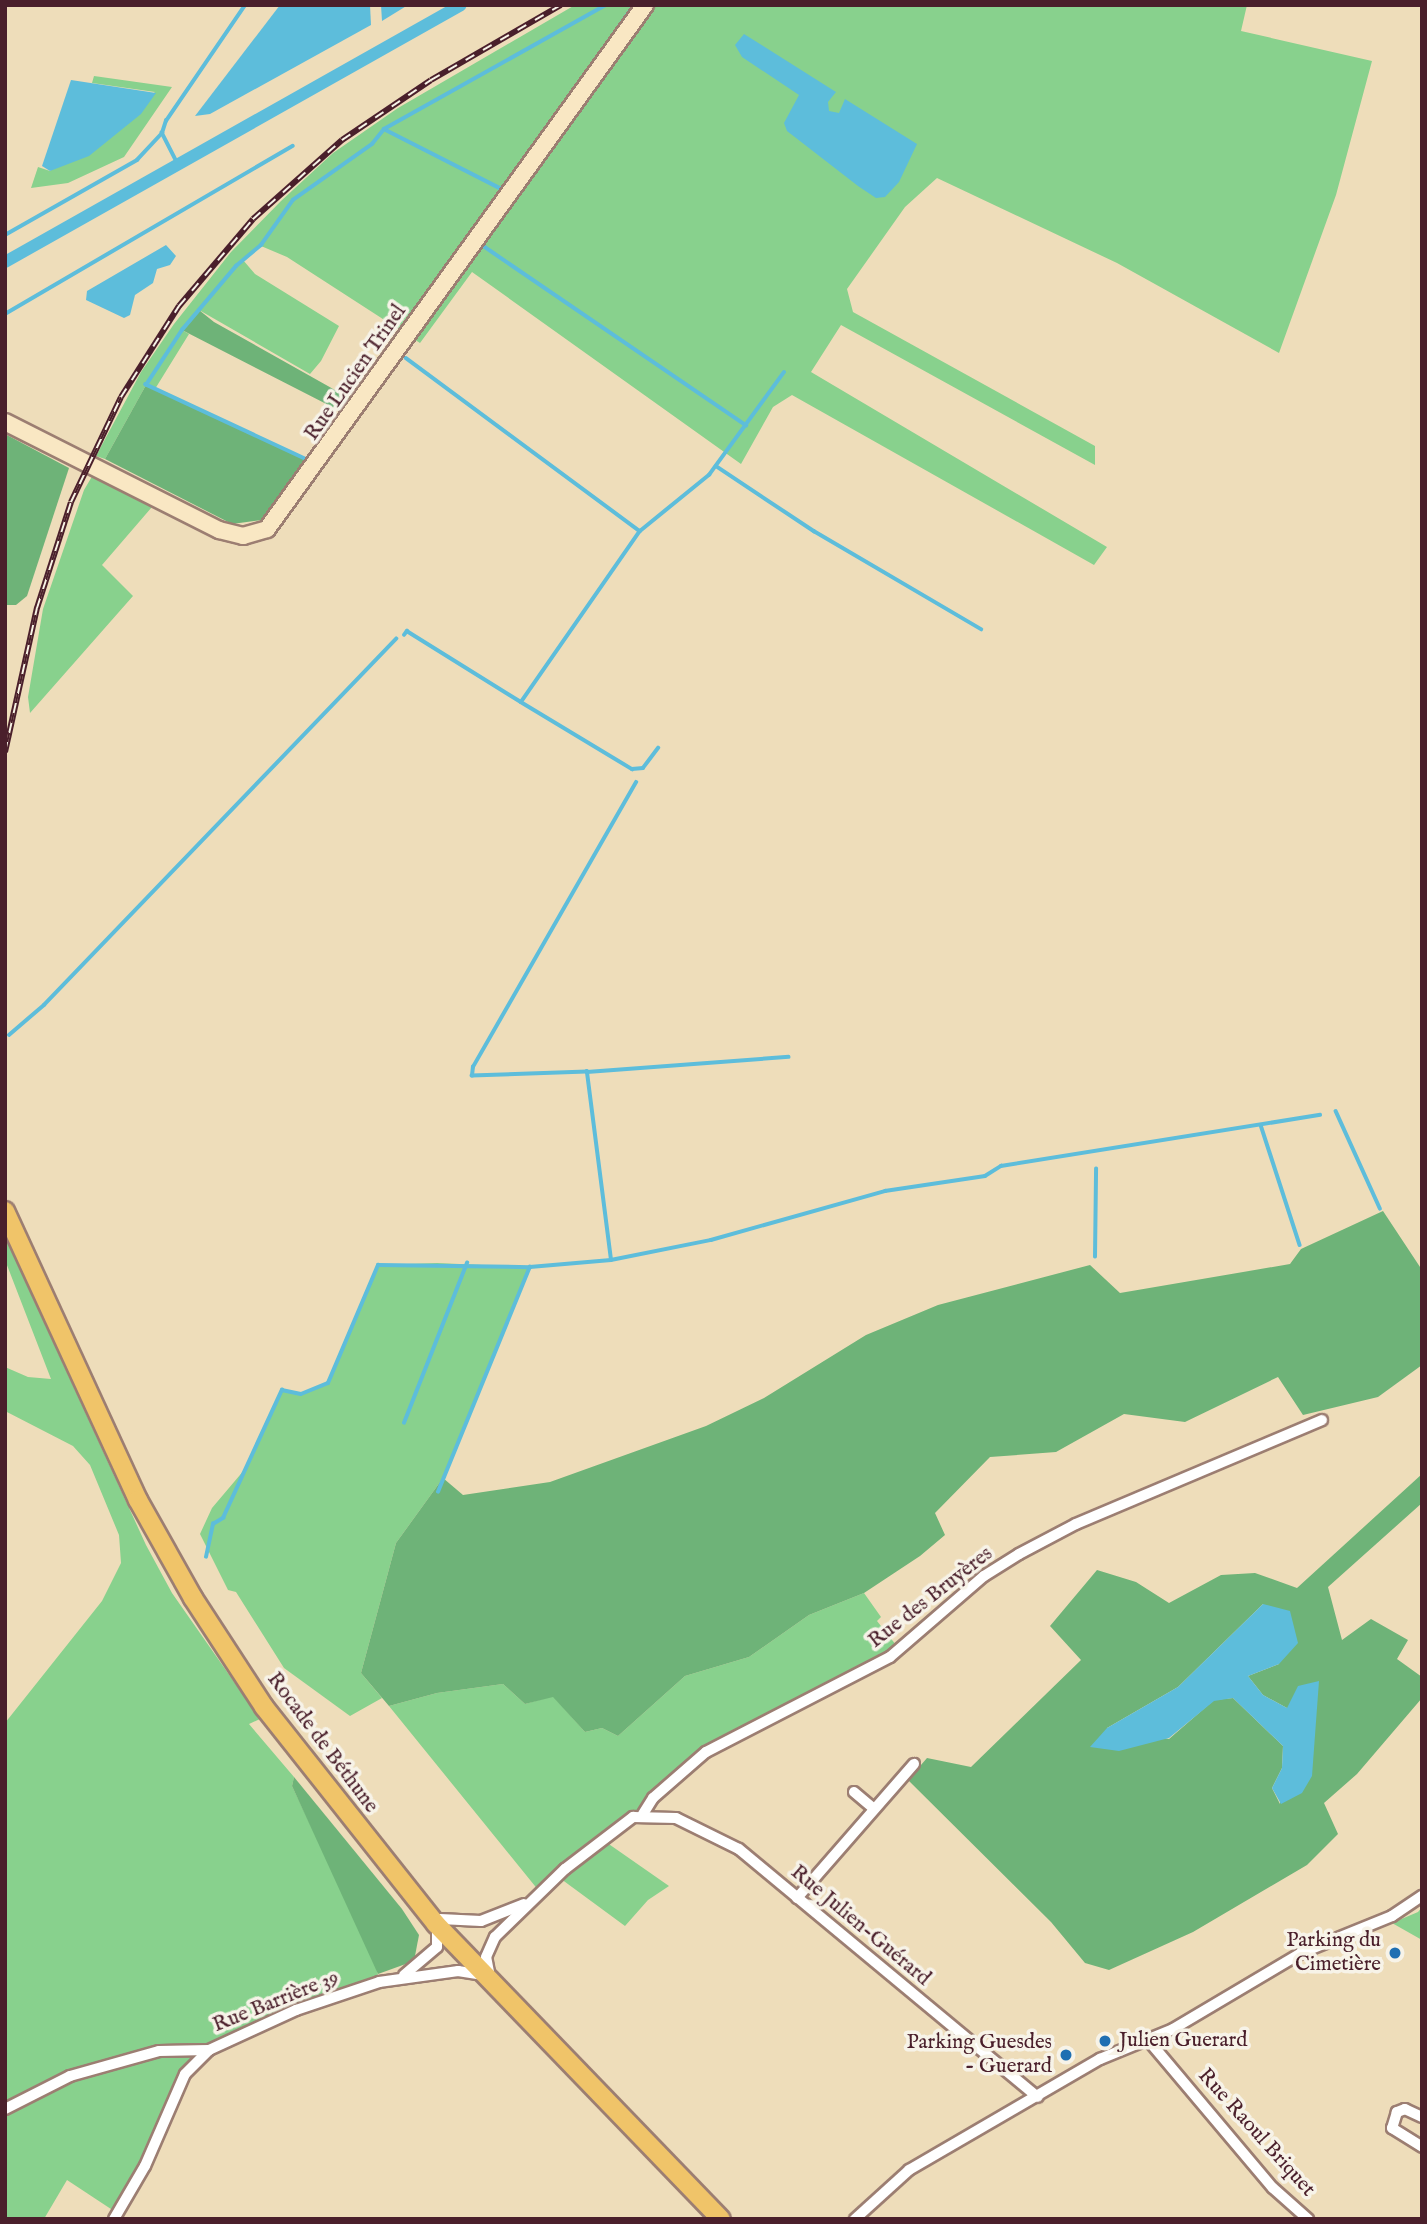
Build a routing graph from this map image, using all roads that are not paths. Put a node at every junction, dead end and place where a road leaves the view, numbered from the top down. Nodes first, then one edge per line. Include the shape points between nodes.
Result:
1 (645, 5) edge
2 (5, 422) edge
3 (5, 1211) edge
4 (1322, 1420) dead end
5 (914, 1764) dead end
6 (854, 1792) dead end
7 (874, 1809) junction
8 (643, 1814) junction
9 (1422, 1896) edge
10 (797, 1898) junction
11 (527, 1903) junction
12 (435, 1918) junction
13 (485, 1973) junction
14 (402, 1976) junction
15 (1149, 2041) junction
16 (209, 2050) junction
17 (1038, 2096) junction
18 (5, 2109) edge
19 (1422, 2117) edge
20 (1422, 2147) edge
21 (114, 2219) edge
22 (721, 2219) edge
23 (855, 2219) edge
24 (1308, 2219) edge

1 - 2 street, Rue Lucien Trinel via 267,529 243,536 219,530
3 - 12 main road, Rocade de Béthune via 121,1467 199,1607 300,1757
4 - 8 street, Rue des Bruyères via 1076,1524 1019,1554 984,1576 890,1657 706,1752 653,1798
5 - 7 street
6 - 7 street
7 - 10 street
8 - 10 street, Rue Julien-Guérard via 676,1818 705,1829 739,1849
8 - 11 street, Rue des Bruyères via 622,1824
9 - 15 street via 1392,1916 1301,1953
10 - 17 street, Rue Julien-Guérard
11 - 12 street, Rue des Bruyères via 481,1921
11 - 13 street, Rue des Bruyères via 495,1937
12 - 13 main road, Rocade de Béthune
12 - 14 street, Rue Barrière 39 via 437,1947
13 - 14 street, Rue Barrière 39
13 - 22 main road, Rocade de Béthune
14 - 16 street, Rue Barrière 39 via 308,2006
15 - 17 street via 1100,2060
15 - 24 street, Rue Raoul Briquet via 1273,2188
16 - 18 street, Rue Barrière 39 via 139,2056 71,2076
16 - 21 street via 178,2087 145,2166
17 - 23 street via 909,2170
19 - 20 street via 1405,2109 1397,2112 1392,2128

